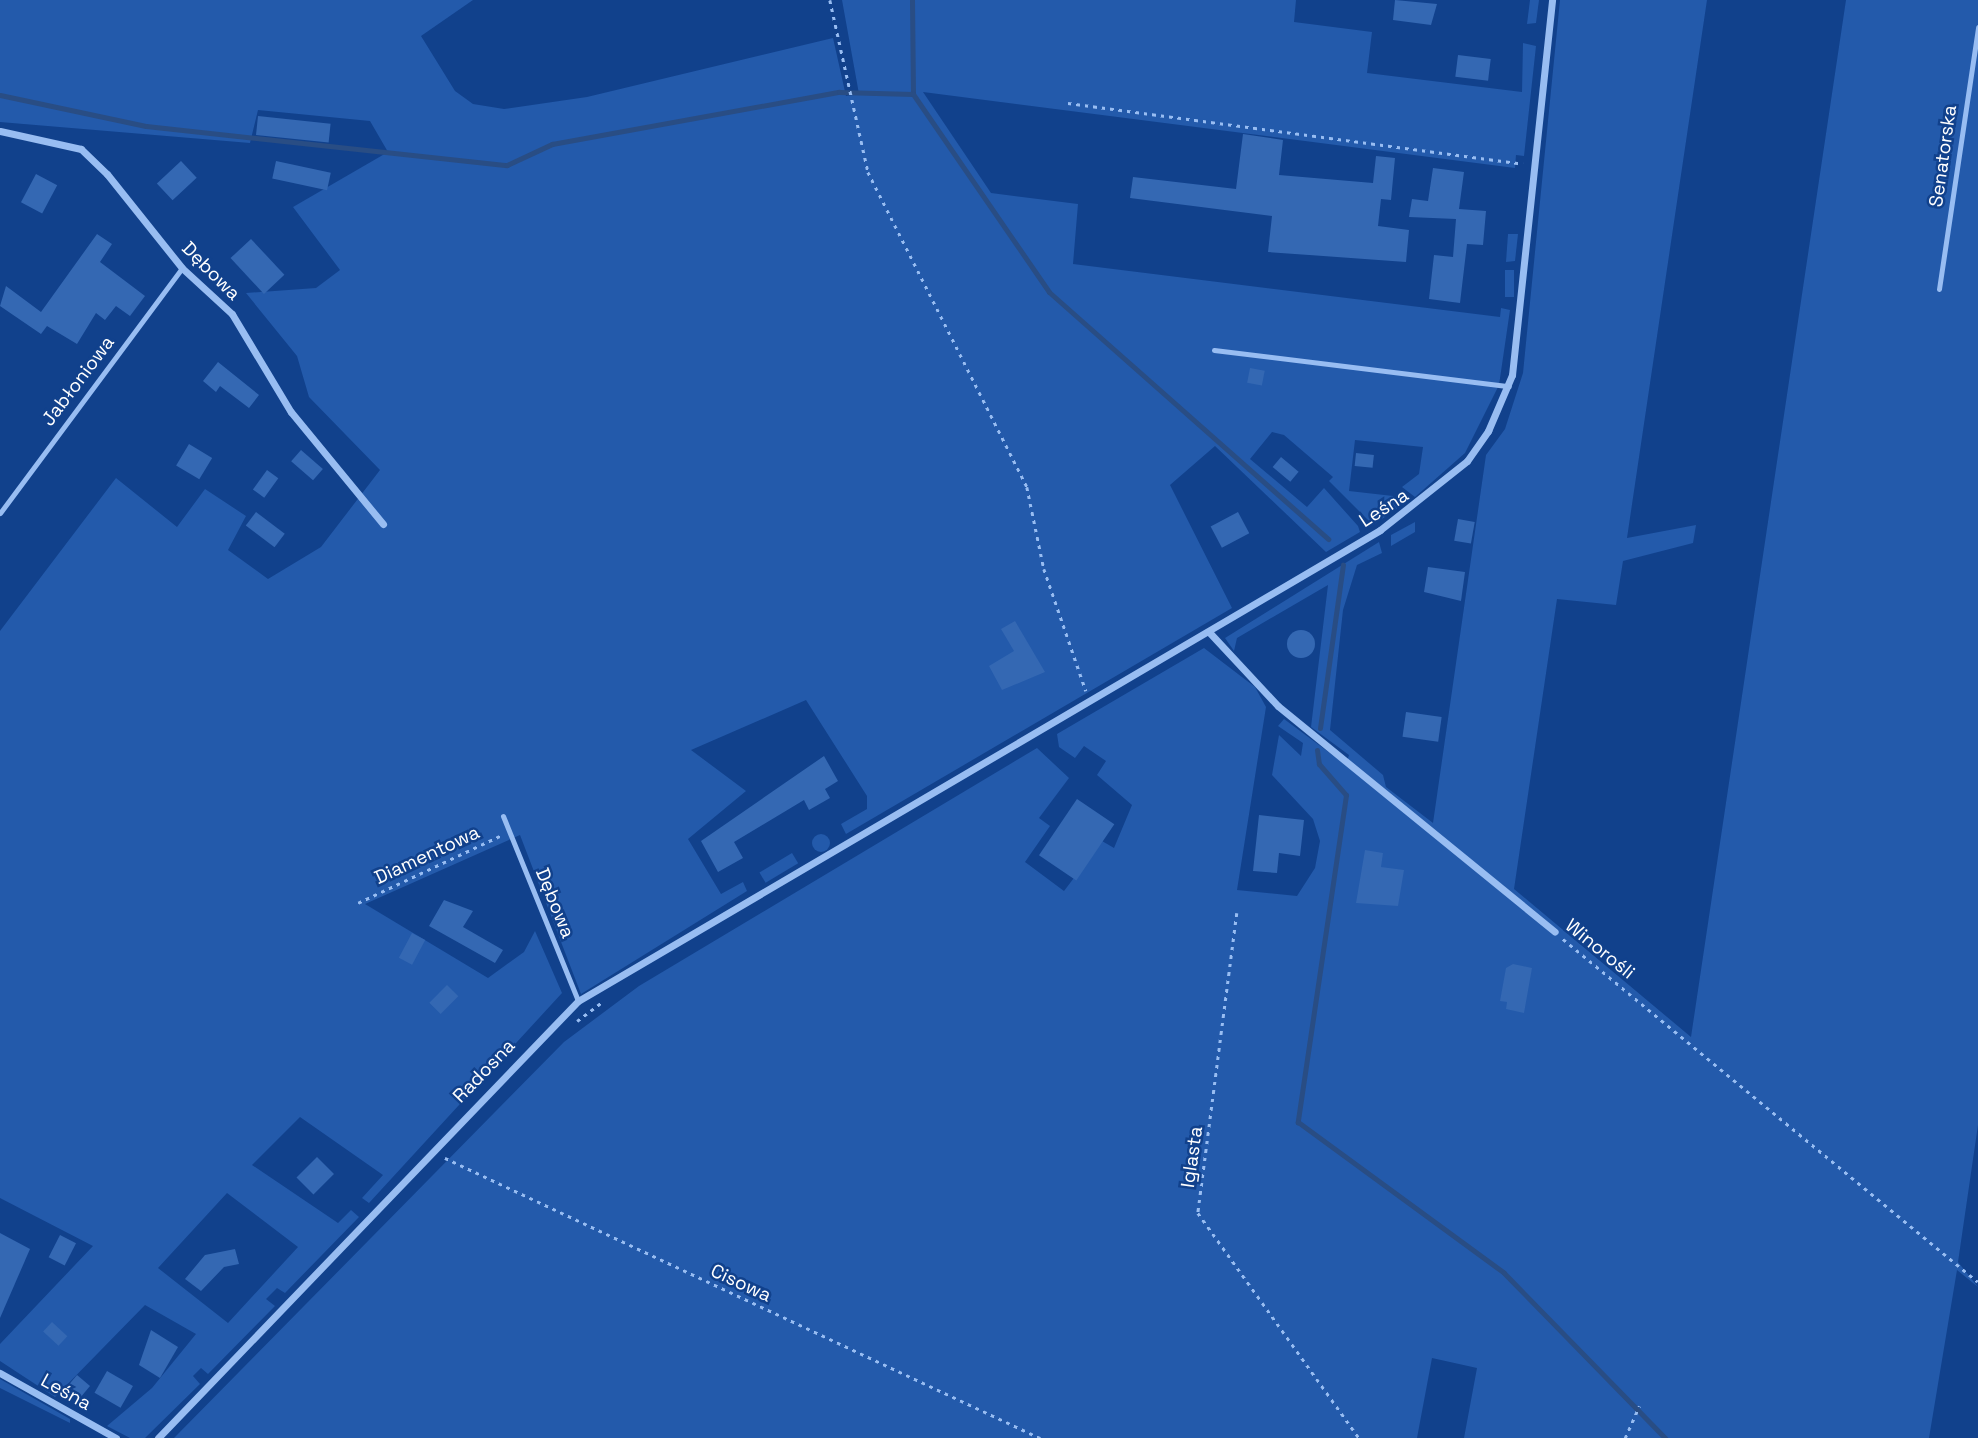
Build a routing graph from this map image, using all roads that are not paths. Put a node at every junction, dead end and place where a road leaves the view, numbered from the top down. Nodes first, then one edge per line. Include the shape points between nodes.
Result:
1 (1552, 0) edge
2 (1978, 27) edge
3 (0, 131) edge
4 (182, 268) junction
5 (1939, 289) dead end
6 (1214, 350) dead end
7 (1509, 386) junction
8 (0, 513) edge
9 (383, 524) dead end
10 (1209, 632) junction
11 (900, 811) joint
12 (503, 817) dead end
13 (1555, 932) road end
14 (578, 1000) junction
15 (0, 1373) edge
16 (116, 1438) edge
17 (158, 1438) edge

1 - 7 street, Leśna
2 - 5 lane, Senatorska
3 - 4 street, Dębowa via 81,149
4 - 8 lane, Jabłoniowa
4 - 9 street, Dębowa via 232,314 291,412
6 - 7 lane
7 - 10 street, Leśna via 1479,446 1437,490
10 - 11 street, Leśna
10 - 13 street, Winorośli via 1278,706
11 - 14 street, Radosna
12 - 14 lane, Dębowa
14 - 17 street, Radosna
15 - 16 street, Leśna

